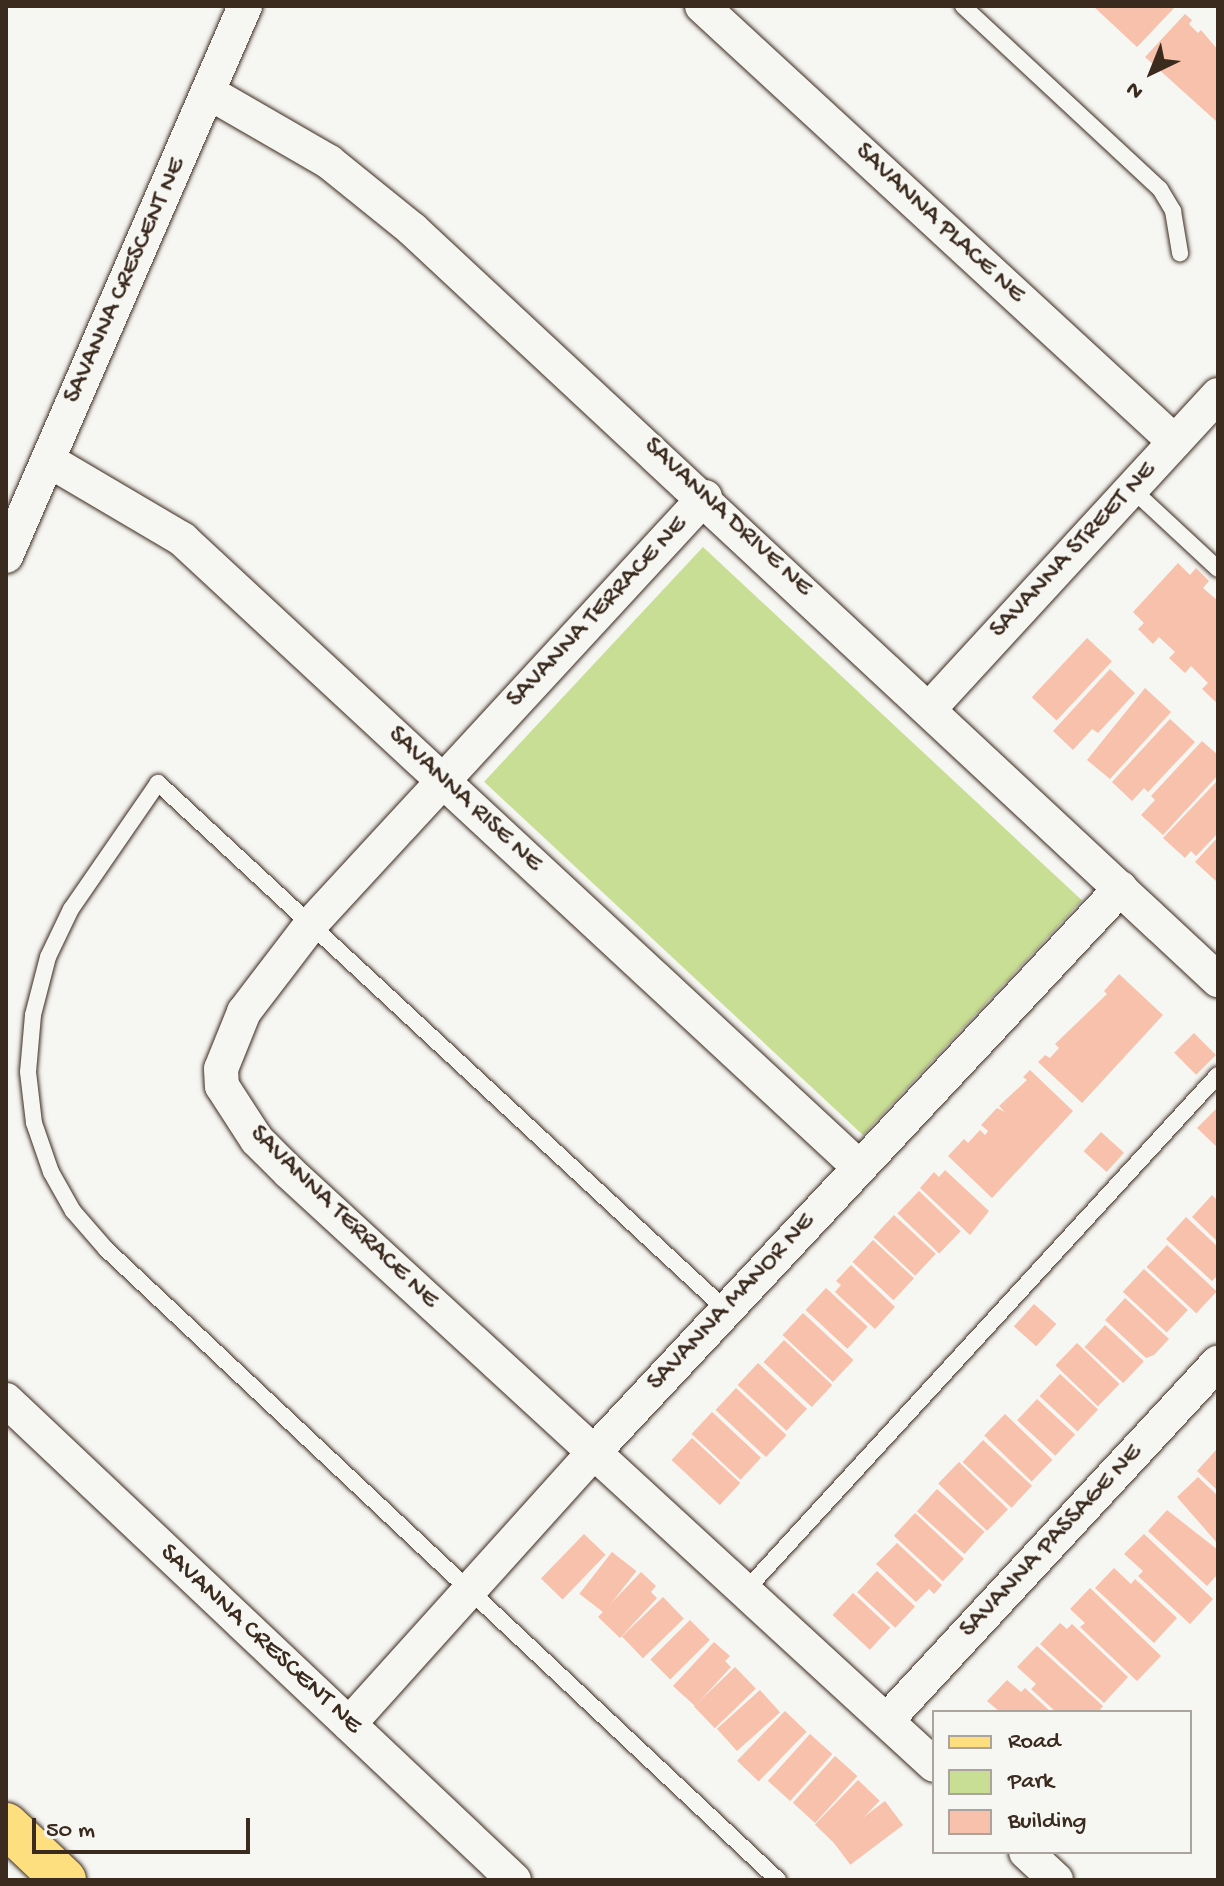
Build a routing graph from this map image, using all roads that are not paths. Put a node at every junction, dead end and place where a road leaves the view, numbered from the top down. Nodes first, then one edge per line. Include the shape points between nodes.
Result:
1 (245, 6) edge
2 (702, 6) edge
3 (963, 6) edge
4 (208, 92) junction
5 (1180, 253) dead end
6 (1218, 395) edge
7 (1175, 442) junction
8 (48, 460) junction
9 (1132, 489) junction
10 (705, 497) junction
11 (6, 556) edge
12 (1218, 569) edge
13 (931, 707) junction
14 (444, 781) junction
15 (1121, 888) junction
16 (312, 923) junction
17 (1218, 980) edge
18 (1218, 1075) edge
19 (859, 1167) junction
20 (726, 1310) junction
21 (1218, 1363) edge
22 (6, 1400) edge
23 (593, 1453) junction
24 (469, 1591) junction
25 (745, 1591) junction
26 (887, 1720) junction
27 (349, 1724) junction
28 (932, 1763) edge
29 (6, 1825) edge
30 (1028, 1854) edge
31 (64, 1880) edge
32 (514, 1880) edge
33 (778, 1880) edge
34 (1056, 1880) edge

1 - 4 street, SAVANNA CRESCENT NE
2 - 7 street, SAVANNA PLACE NE
3 - 5 lane via 1160,189 1173,211
4 - 8 street, SAVANNA CRESCENT NE
4 - 10 street, SAVANNA DRIVE NE via 329,162 412,229
6 - 7 street, SAVANNA STREET NE
7 - 9 street, SAVANNA STREET NE
8 - 11 street, SAVANNA CRESCENT NE
8 - 14 street, SAVANNA RISE NE via 182,539
9 - 12 lane
9 - 13 street, SAVANNA STREET NE
10 - 13 street, SAVANNA DRIVE NE
10 - 14 street, SAVANNA TERRACE NE
13 - 15 street, SAVANNA DRIVE NE
14 - 16 street, SAVANNA TERRACE NE
14 - 19 street, SAVANNA RISE NE
15 - 17 street, SAVANNA DRIVE NE
15 - 19 street, SAVANNA MANOR NE
16 - 20 lane
16 - 23 street, SAVANNA TERRACE NE via 244,1012 221,1069 222,1086 257,1140 289,1172
16 - 24 lane via 158,783 106,853 48,957 28,1072 34,1123 51,1172 73,1211 106,1249
18 - 25 lane
19 - 20 street, SAVANNA MANOR NE
20 - 23 street, SAVANNA MANOR NE
21 - 26 street, SAVANNA PASSAGE NE
22 - 27 street, SAVANNA CRESCENT NE
23 - 24 street, SAVANNA MANOR NE
23 - 25 street, SAVANNA TERRACE NE
24 - 27 street, SAVANNA MANOR NE
24 - 33 lane
25 - 26 street, SAVANNA TERRACE NE
26 - 28 street, SAVANNA TERRACE NE
27 - 32 street, SAVANNA CRESCENT NE
29 - 31 main road
30 - 34 street

